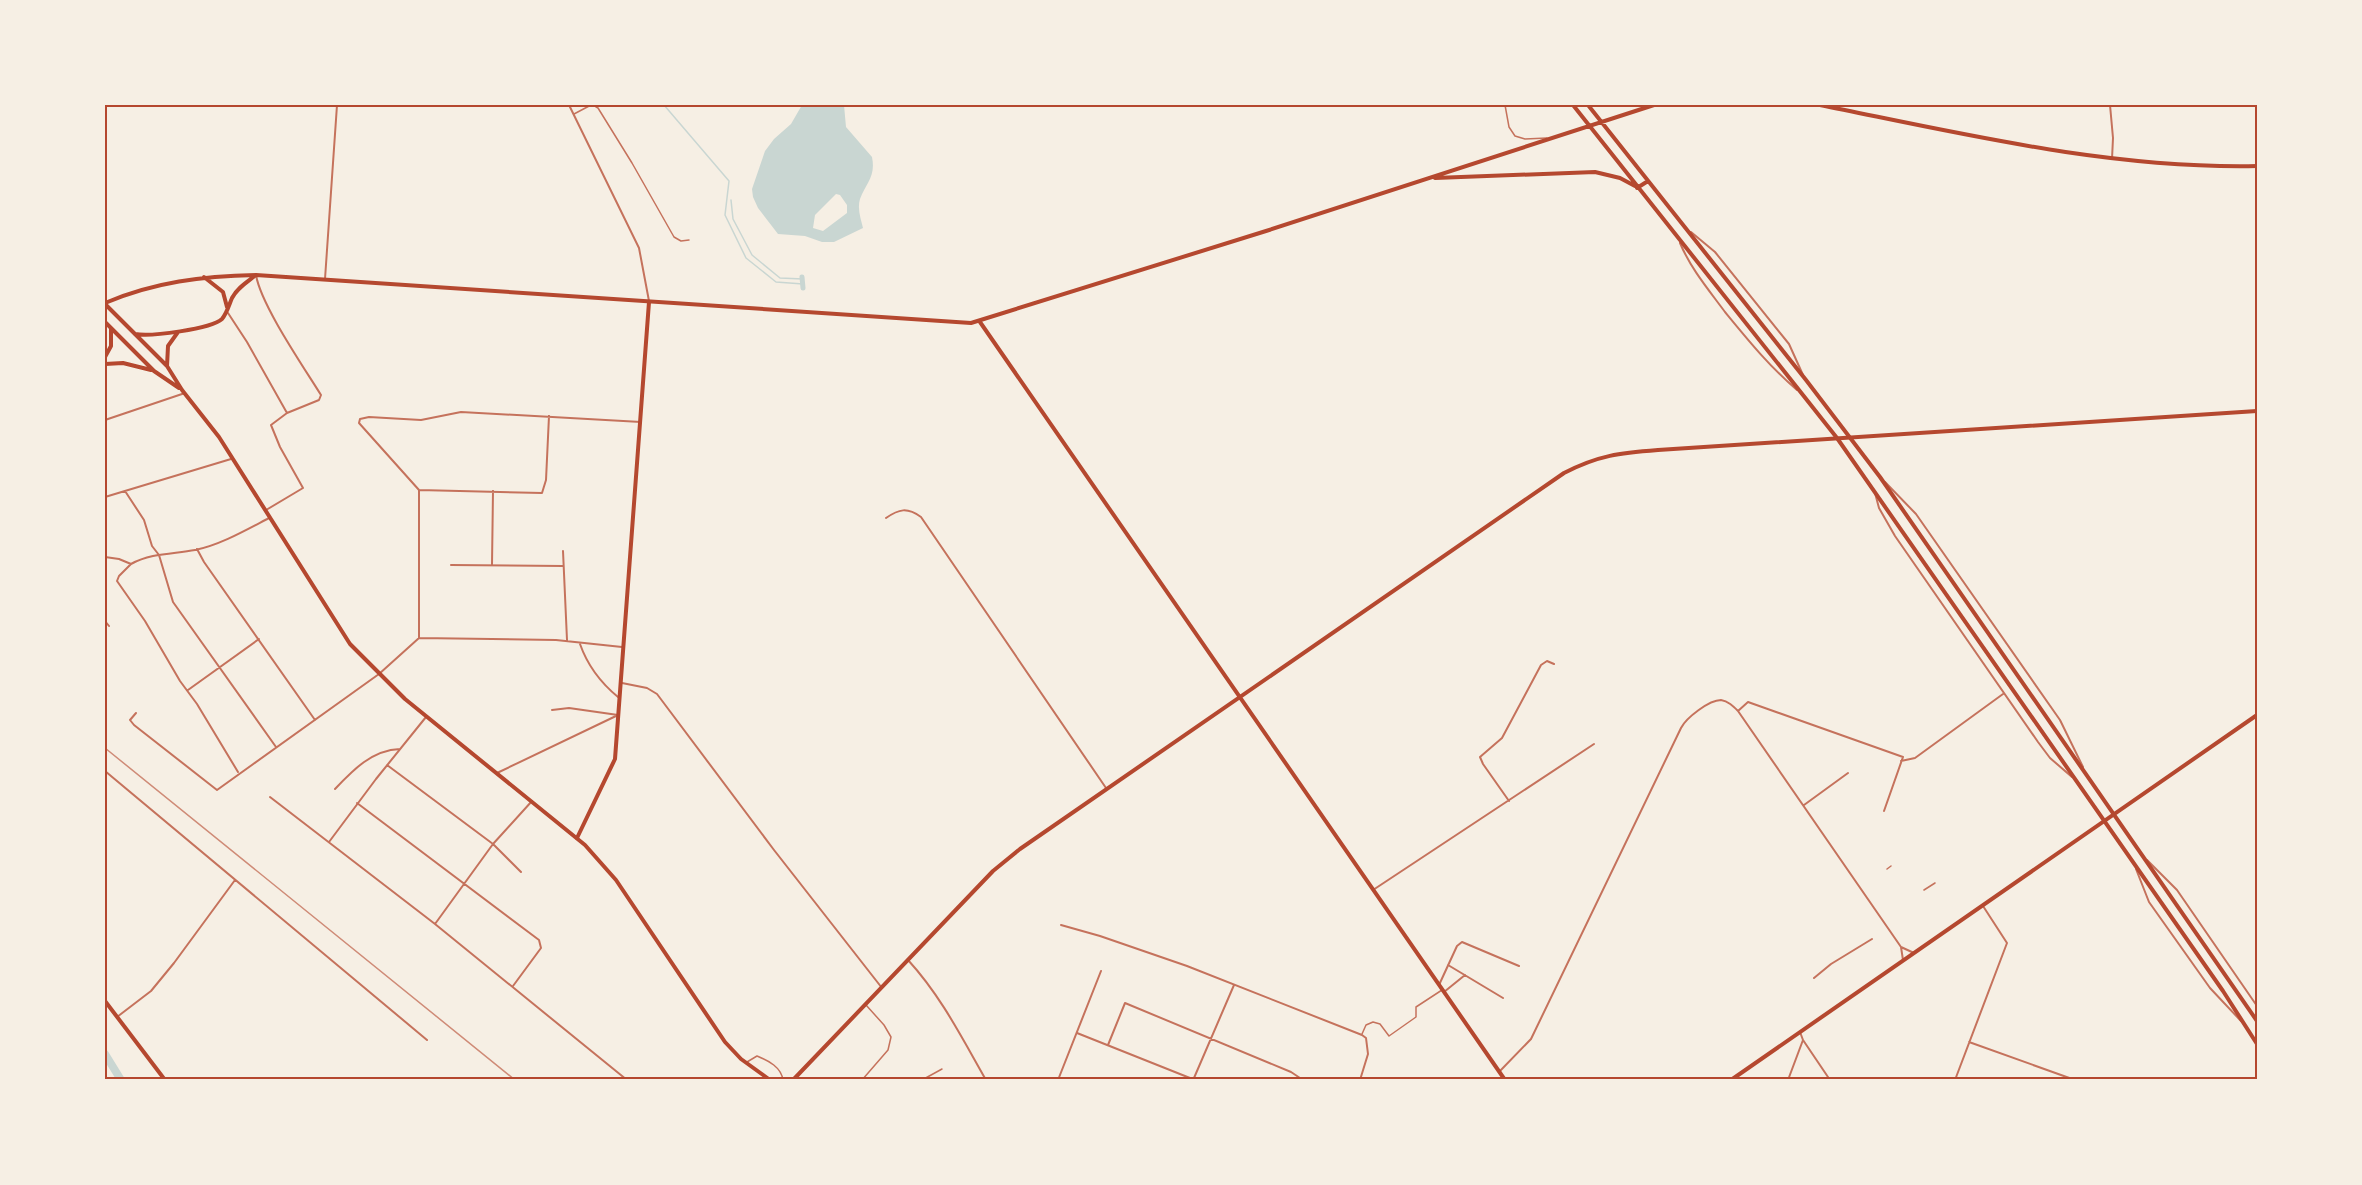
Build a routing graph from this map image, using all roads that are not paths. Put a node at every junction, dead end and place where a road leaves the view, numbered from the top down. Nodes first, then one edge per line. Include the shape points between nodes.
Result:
1 (337, 105) edge
2 (568, 105) edge
3 (593, 105) edge
4 (1505, 105) edge
5 (1573, 105) edge
6 (1588, 105) edge
7 (1654, 105) edge
8 (1820, 105) edge
9 (2110, 105) edge
10 (573, 114) junction
11 (1602, 121) junction
12 (1590, 125) junction
13 (1554, 138) junction
14 (2112, 159) junction
15 (2257, 166) edge
16 (1429, 178) junction
17 (1648, 181) junction
18 (1638, 188) junction
19 (1687, 229) junction
20 (689, 240) dead end
21 (1679, 240) junction
22 (256, 275) junction
23 (204, 276) junction
24 (325, 279) junction
25 (649, 302) junction
26 (105, 303) edge
27 (227, 311) junction
28 (105, 322) edge
29 (980, 322) junction
30 (111, 328) junction
31 (178, 331) junction
32 (135, 333) junction
33 (105, 357) edge
34 (105, 364) edge
35 (167, 366) junction
36 (154, 371) junction
37 (1806, 380) junction
38 (183, 392) junction
39 (1800, 393) junction
40 (2257, 411) edge
41 (288, 413) junction
42 (549, 416) junction
43 (105, 420) edge
44 (641, 422) junction
45 (1850, 437) junction
46 (1837, 438) junction
47 (234, 458) junction
48 (1881, 479) junction
49 (419, 490) junction
50 (1874, 490) junction
51 (125, 491) junction
52 (493, 491) junction
53 (105, 497) edge
54 (266, 510) junction
55 (270, 517) junction
56 (885, 518) dead end
57 (197, 549) junction
58 (563, 551) dead end
59 (159, 555) junction
60 (105, 557) edge
61 (131, 564) junction
62 (451, 565) dead end
63 (492, 566) junction
64 (563, 566) junction
65 (105, 621) edge
66 (109, 626) dead end
67 (419, 638) junction
68 (259, 639) junction
69 (567, 640) junction
70 (580, 643) junction
71 (625, 647) junction
72 (1554, 664) dead end
73 (219, 668) junction
74 (379, 674) junction
75 (622, 683) junction
76 (187, 690) junction
77 (2004, 694) junction
78 (1241, 697) junction
79 (621, 698) junction
80 (552, 710) dead end
81 (1738, 711) junction
82 (136, 713) dead end
83 (619, 715) junction
84 (2257, 715) edge
85 (426, 717) junction
86 (315, 720) junction
87 (1594, 744) dead end
88 (276, 747) junction
89 (400, 749) junction
90 (1901, 761) junction
91 (387, 765) junction
92 (105, 771) edge
93 (497, 773) junction
94 (1848, 773) dead end
95 (2085, 773) junction
96 (239, 774) junction
97 (2074, 779) junction
98 (1107, 788) junction
99 (335, 789) dead end
100 (270, 797) dead end
101 (532, 801) junction
102 (1509, 801) junction
103 (357, 803) junction
104 (1803, 805) junction
105 (1884, 811) dead end
106 (2114, 814) junction
107 (2104, 822) junction
108 (577, 838) junction
109 (329, 842) junction
110 (493, 844) junction
111 (2144, 857) junction
112 (1891, 866) dead end
113 (2135, 867) junction
114 (1887, 869) dead end
115 (521, 872) dead end
116 (235, 880) junction
117 (1935, 883) dead end
118 (465, 884) junction
119 (1373, 890) junction
120 (1924, 890) dead end
121 (1983, 906) junction
122 (435, 924) junction
123 (1061, 926) dead end
124 (1872, 939) dead end
125 (1901, 947) junction
126 (1914, 953) junction
127 (908, 960) junction
128 (1903, 961) junction
129 (1448, 965) junction
130 (1519, 966) dead end
131 (1101, 971) dead end
132 (1465, 975) junction
133 (1814, 978) dead end
134 (1234, 985) junction
135 (1439, 985) junction
136 (513, 986) junction
137 (882, 988) junction
138 (1443, 991) junction
139 (1503, 998) dead end
140 (105, 1001) edge
141 (866, 1005) junction
142 (2257, 1005) edge
143 (117, 1017) junction
144 (2257, 1021) edge
145 (2244, 1024) junction
146 (1800, 1032) junction
147 (1077, 1033) junction
148 (1362, 1035) junction
149 (1212, 1038) junction
150 (428, 1040) dead end
151 (1803, 1040) junction
152 (1969, 1042) junction
153 (2257, 1044) edge
154 (1108, 1045) junction
155 (747, 1063) junction
156 (942, 1069) dead end
157 (1499, 1072) junction
158 (165, 1080) edge
159 (627, 1080) edge
160 (770, 1080) edge
161 (783, 1080) edge
162 (793, 1080) edge
163 (862, 1080) edge
164 (921, 1080) edge
165 (986, 1080) edge
166 (1060, 1080) edge
167 (1194, 1080) edge
168 (1303, 1080) edge
169 (1360, 1080) edge
170 (1505, 1080) edge
171 (1731, 1080) edge
172 (1788, 1080) edge
173 (1830, 1080) edge
174 (1955, 1080) edge
175 (2075, 1080) edge

1 - 24 street
2 - 10 street
3 - 10 lane
3 - 20 lane via 674,237
4 - 13 lane via 1515,136
5 - 12 main road
6 - 11 main road
7 - 11 main road
8 - 14 main road
9 - 14 street
10 - 25 street via 639,248
11 - 12 main road
11 - 17 main road
12 - 13 main road
12 - 18 main road
13 - 16 main road
14 - 15 main road
16 - 18 main road via 1595,172 1620,178
16 - 29 main road
17 - 18 main road
17 - 19 main road
18 - 21 main road
19 - 37 main road
19 - 37 street via 1715,252 1789,344
21 - 39 main road
21 - 39 street via 1693,270 1719,304 1763,359
22 - 23 main road
22 - 24 main road
22 - 27 main road via 240,288
22 - 41 street via 275,318 321,395 319,400
23 - 26 main road
23 - 27 main road via 223,292
24 - 25 main road
25 - 29 main road
25 - 44 main road
26 - 32 main road
27 - 31 main road via 216,322
27 - 41 street
28 - 30 main road
29 - 78 main road
30 - 33 main road via 111,346
30 - 36 main road
31 - 32 main road
31 - 35 main road via 168,346
32 - 35 main road
34 - 36 main road via 123,363
35 - 38 main road
36 - 38 main road
37 - 45 main road
38 - 43 street
38 - 47 main road
39 - 46 main road
40 - 45 main road
41 - 54 street via 271,425 303,488
42 - 44 street
42 - 49 street via 459,412 422,420 360,419 360,424
42 - 52 street via 545,489 538,493
44 - 71 main road
45 - 46 main road
45 - 48 main road
46 - 50 main road
46 - 78 main road via 1620,453 1583,464 1564,473
47 - 51 street
47 - 54 main road
48 - 95 main road
48 - 95 street via 1916,514 2060,720
49 - 52 street
49 - 67 street
50 - 77 street via 1895,536
50 - 97 main road
51 - 53 street
51 - 59 street via 144,520
52 - 63 street
54 - 55 main road
55 - 57 street
55 - 74 main road via 343,635
56 - 98 street via 899,509 921,517
57 - 59 street
57 - 68 street
58 - 64 street
59 - 61 street
59 - 73 street via 173,602
60 - 61 street
61 - 76 street via 117,581
62 - 63 street
63 - 64 street
64 - 69 street
65 - 66 street
67 - 69 street
67 - 74 street
68 - 73 street
68 - 86 street
69 - 70 street
70 - 71 street
70 - 79 street via 588,663
71 - 75 main road
72 - 102 street via 1548,661 1541,665 1502,738 1480,757
73 - 76 street
73 - 88 street
74 - 85 main road
74 - 86 street
75 - 79 main road
75 - 137 street via 657,694
76 - 96 street
77 - 90 street via 1915,758
77 - 97 street via 2044,751
78 - 98 main road
78 - 119 main road
79 - 83 main road
80 - 83 street via 569,708
81 - 90 street via 1748,702 1903,757
81 - 104 street
81 - 157 street via 1727,702 1714,701 1684,722 1531,1039
82 - 96 street via 130,720 134,725 217,790
83 - 93 street
83 - 108 main road via 613,766
84 - 106 main road
85 - 89 street
85 - 93 main road
86 - 88 street
87 - 102 street
88 - 96 street
89 - 91 street
89 - 99 street via 378,753
90 - 105 street
91 - 103 street
91 - 110 street
92 - 116 street
93 - 101 main road
94 - 104 street
95 - 106 main road
97 - 107 main road
98 - 127 main road via 993,871
100 - 109 street
101 - 108 main road
101 - 110 street
102 - 119 street
103 - 109 street
103 - 118 street
104 - 125 street
106 - 107 main road
106 - 111 main road
107 - 113 main road
107 - 121 main road
108 - 155 main road via 616,880 712,1023
109 - 122 street
110 - 115 street
110 - 118 street
111 - 142 street via 2177,890
111 - 144 main road
112 - 114 lane
113 - 145 main road
113 - 145 street via 2149,902 2210,988
116 - 143 street via 151,990
116 - 150 street
117 - 120 lane
118 - 122 street
118 - 136 street via 541,943
119 - 135 main road
121 - 126 main road
121 - 152 street via 2007,943
122 - 136 street
123 - 134 street via 1122,943
124 - 133 street
125 - 126 street
125 - 128 street
126 - 128 main road
127 - 137 main road
127 - 165 street via 960,1031
128 - 146 main road
129 - 130 street via 1462,942
129 - 132 street
129 - 135 street
131 - 147 street
132 - 138 street
132 - 139 street
134 - 148 street
134 - 149 street
135 - 138 main road
136 - 159 street
137 - 141 main road
138 - 148 lane via 1416,1007 1416,1017 1389,1036 1380,1024 1373,1022 1366,1025
138 - 157 main road
140 - 143 main road
141 - 162 main road
141 - 163 lane via 891,1037 888,1050
143 - 158 main road
145 - 153 main road
146 - 151 street
146 - 171 main road
147 - 154 street
147 - 166 street
148 - 169 street via 1368,1054
149 - 154 street via 1125,1003
149 - 167 street
149 - 168 street
151 - 172 street
151 - 173 street
152 - 174 street
152 - 175 street
154 - 167 street
155 - 160 main road
155 - 161 lane via 757,1056 766,1060 778,1068
156 - 164 lane
157 - 170 main road

